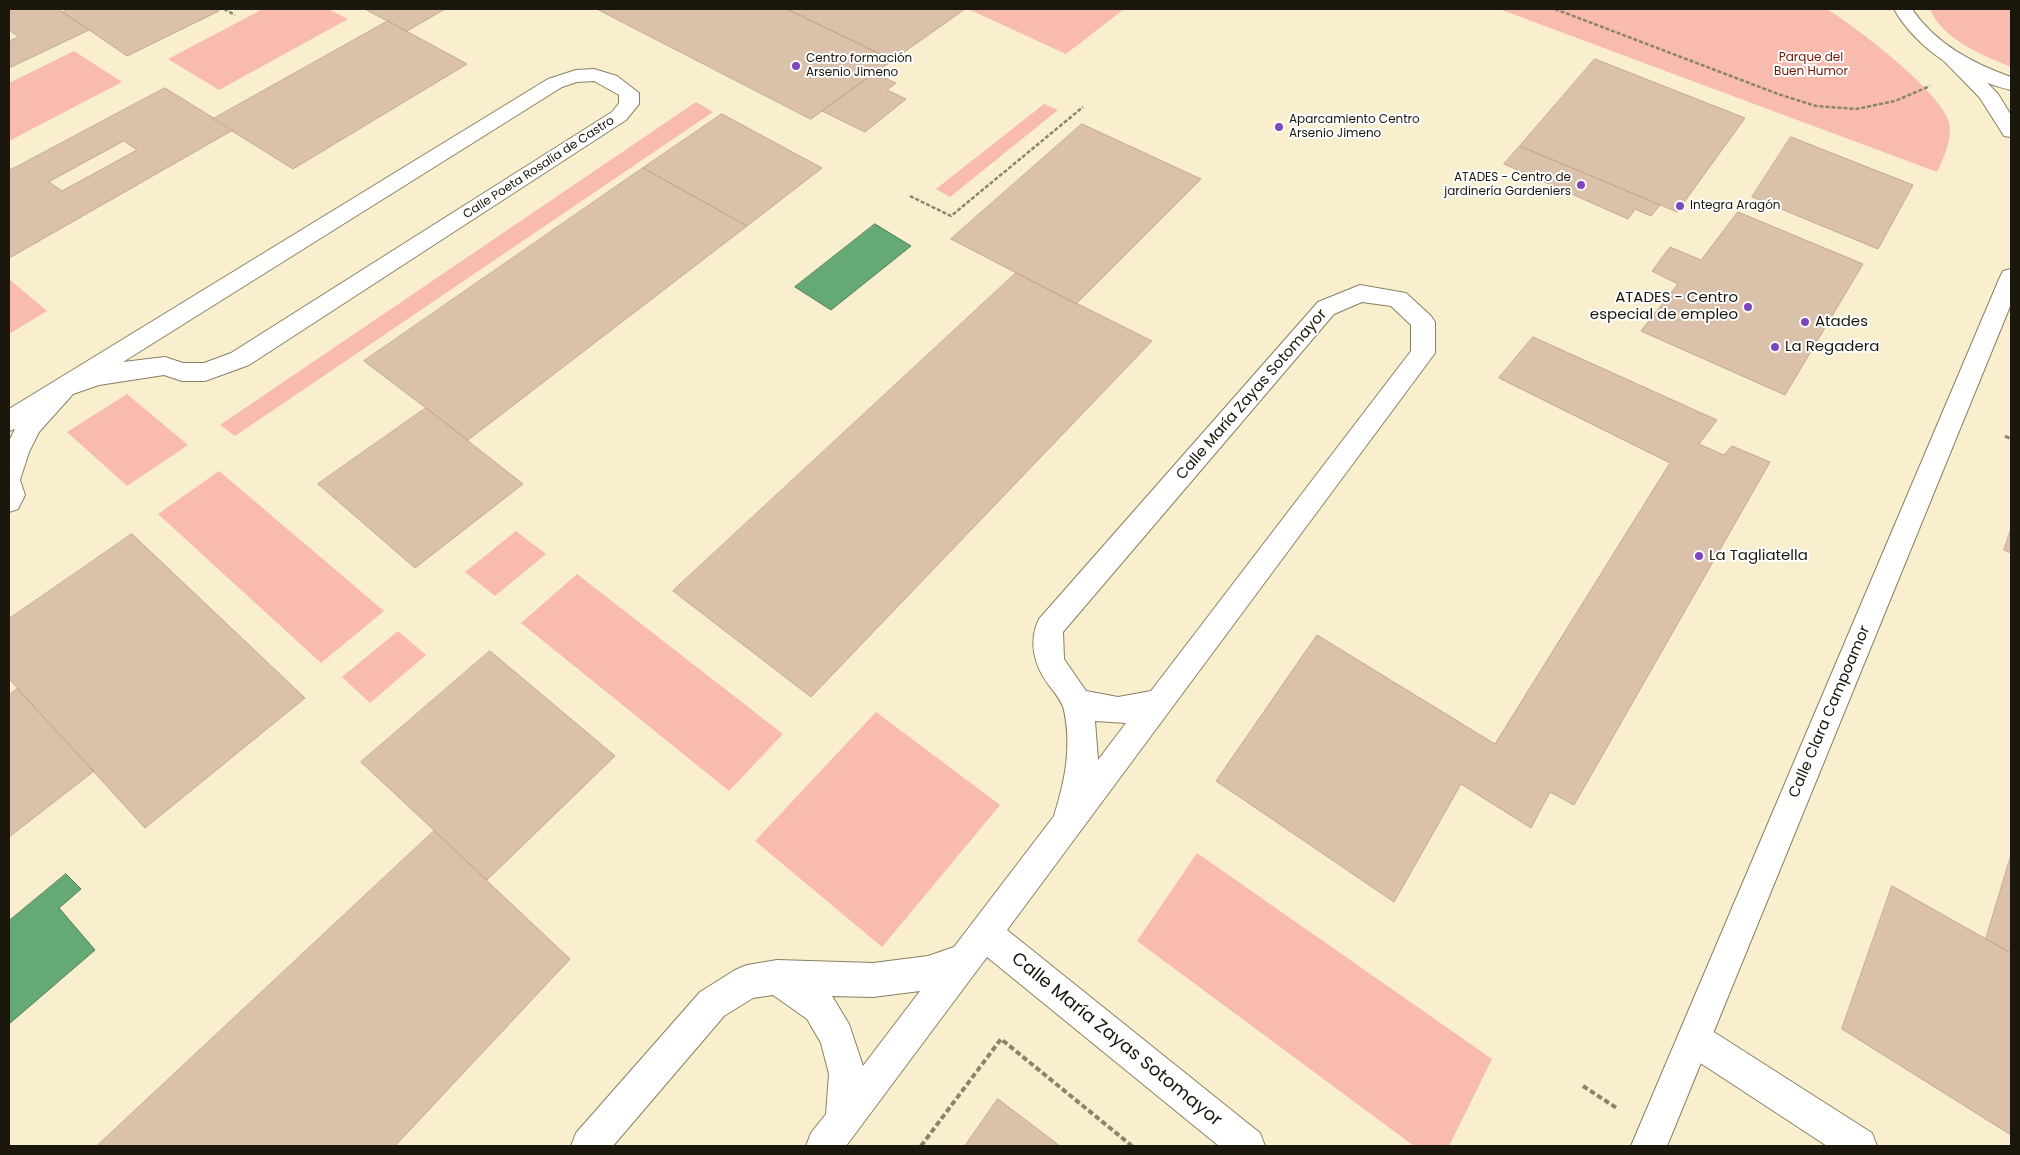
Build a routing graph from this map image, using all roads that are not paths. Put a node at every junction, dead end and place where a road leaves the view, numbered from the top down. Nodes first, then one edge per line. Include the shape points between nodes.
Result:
1 (1892, 9) edge
2 (1907, 15) edge
3 (1951, 57) junction
4 (2011, 84) edge
5 (2011, 131) edge
6 (2011, 277) edge
7 (181, 314) junction
8 (165, 366) junction
9 (64, 387) junction
10 (9, 420) edge
11 (9, 476) edge
12 (9, 484) edge
13 (9, 500) edge
14 (1076, 700) junction
15 (1160, 701) junction
16 (1068, 823) junction
17 (985, 934) junction
18 (963, 961) junction
19 (777, 977) junction
20 (1694, 1039) junction
21 (834, 1134) edge
22 (589, 1146) edge
23 (1247, 1146) edge
24 (1649, 1146) edge
25 (1858, 1146) edge

1 - 2 street
2 - 3 street via 1927,40
3 - 4 street
3 - 5 street via 1988,94
6 - 20 street, Calle Clara Campoamor
7 - 8 street, Calle Poeta Rosalía de Castro via 169,331 164,346
7 - 8 street, Calle Poeta Rosalía de Castro via 555,83 593,74 614,80 628,93 629,104 619,116 240,359 205,372 182,372
7 - 9 street, Calle Poeta Rosalía de Castro
8 - 9 street, Calle Poeta Rosalía de Castro via 98,376
9 - 10 street, Calle Poeta Rosalía de Castro
9 - 11 street, Calle Poeta Rosalía de Castro via 29,426
12 - 13 street via 12,495
14 - 15 street via 1100,709 1128,712
14 - 15 street, Calle María Zayas Sotomayor via 1053,669 1046,649 1049,628 1326,308 1360,293 1398,299 1423,322 1423,353
14 - 16 street, Calle María Zayas Sotomayor via 1085,736 1084,766
15 - 16 street, Calle María Zayas Sotomayor
16 - 17 street, Calle María Zayas Sotomayor
17 - 18 street, Calle María Zayas Sotomayor
17 - 23 street, Calle María Zayas Sotomayor
18 - 19 street via 928,974 873,980
18 - 21 street, Calle María Zayas Sotomayor
19 - 21 street, Calle María Zayas Sotomayor via 819,1007 837,1036 847,1074
19 - 22 street via 747,982 712,1004
20 - 24 street, Calle Clara Campoamor
20 - 25 street

